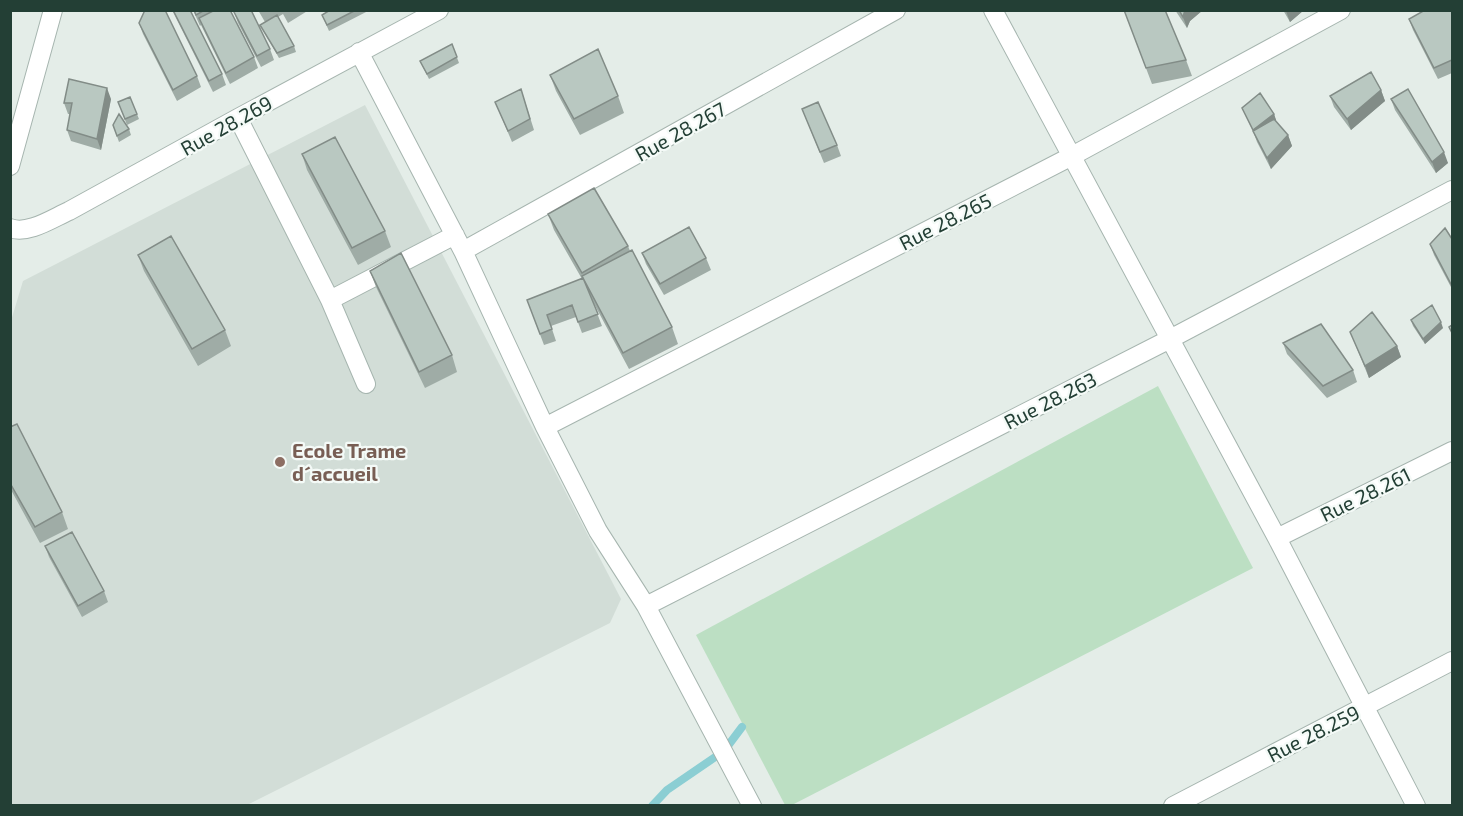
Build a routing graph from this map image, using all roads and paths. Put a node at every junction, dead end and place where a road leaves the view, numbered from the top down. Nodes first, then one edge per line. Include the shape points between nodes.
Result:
1 (53, 10) edge
2 (439, 10) edge
3 (896, 10) edge
4 (993, 10) edge
5 (1341, 10) edge
6 (359, 52) junction
7 (238, 118) junction
8 (1072, 156) junction
9 (12, 162) edge
10 (1452, 190) edge
11 (10, 228) edge
12 (459, 243) junction
13 (330, 300) junction
14 (1170, 339) junction
15 (366, 384) dead end
16 (545, 427) junction
17 (1452, 451) edge
18 (1277, 538) junction
19 (646, 606) junction
20 (1452, 662) edge
21 (1366, 705) junction
22 (752, 806) edge
23 (1173, 806) edge
24 (1416, 806) edge

1 - 9 street
2 - 6 street, Rue 28.269
3 - 12 street, Rue 28.267
4 - 8 street
5 - 8 street, Rue 28.265
6 - 7 street, Rue 28.269
6 - 12 street
7 - 11 street, Rue 28.269 via 69,211 18,231
7 - 13 street
8 - 14 street
8 - 16 street, Rue 28.265
10 - 14 street, Rue 28.263
12 - 13 street, Rue 28.267
12 - 16 street
13 - 15 street
14 - 18 street
14 - 19 street, Rue 28.263
16 - 19 street via 598,531
17 - 18 street, Rue 28.261
18 - 21 street
19 - 22 street
20 - 21 street, Rue 28.259
21 - 23 street, Rue 28.259
21 - 24 street

